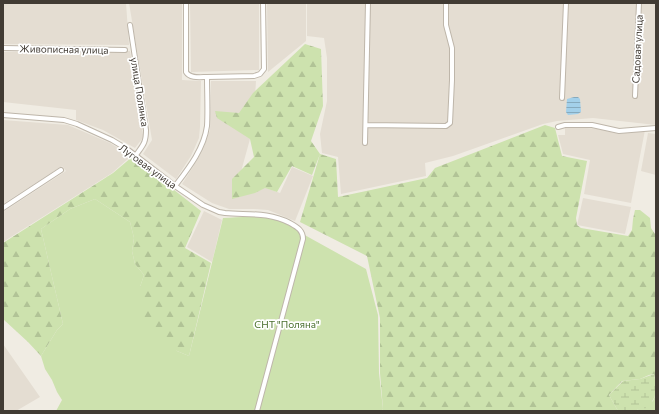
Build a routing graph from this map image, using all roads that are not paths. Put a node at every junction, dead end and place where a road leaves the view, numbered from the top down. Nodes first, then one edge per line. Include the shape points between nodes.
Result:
1 (186, 3) edge
2 (263, 3) edge
3 (368, 3) edge
4 (446, 3) edge
5 (566, 3) edge
6 (639, 3) edge
7 (130, 25) dead end
8 (3, 48) edge
9 (125, 50) dead end
10 (208, 77) junction
11 (635, 96) dead end
12 (562, 98) dead end
13 (3, 116) edge
14 (366, 125) junction
15 (558, 127) dead end
16 (656, 128) edge
17 (365, 143) dead end
18 (136, 156) junction
19 (61, 170) dead end
20 (175, 186) junction
21 (3, 208) edge
22 (257, 411) edge

1 - 10 street via 186,72 190,76
2 - 10 street via 264,70 257,76
3 - 14 street
4 - 14 street via 446,25 452,48 450,123 446,126
5 - 12 street
6 - 11 street, Садовая улица
7 - 18 street, улица Полянка via 146,130 144,144
8 - 9 street, Живописная улица
10 - 20 street via 207,127 203,142 198,154
13 - 18 street, Луговая улица via 64,120 112,140
14 - 17 street
15 - 16 street via 592,125 619,131
18 - 20 street, Луговая улица
19 - 21 street
20 - 22 street, Луговая улица via 203,205 219,212 269,215 295,226 303,235

